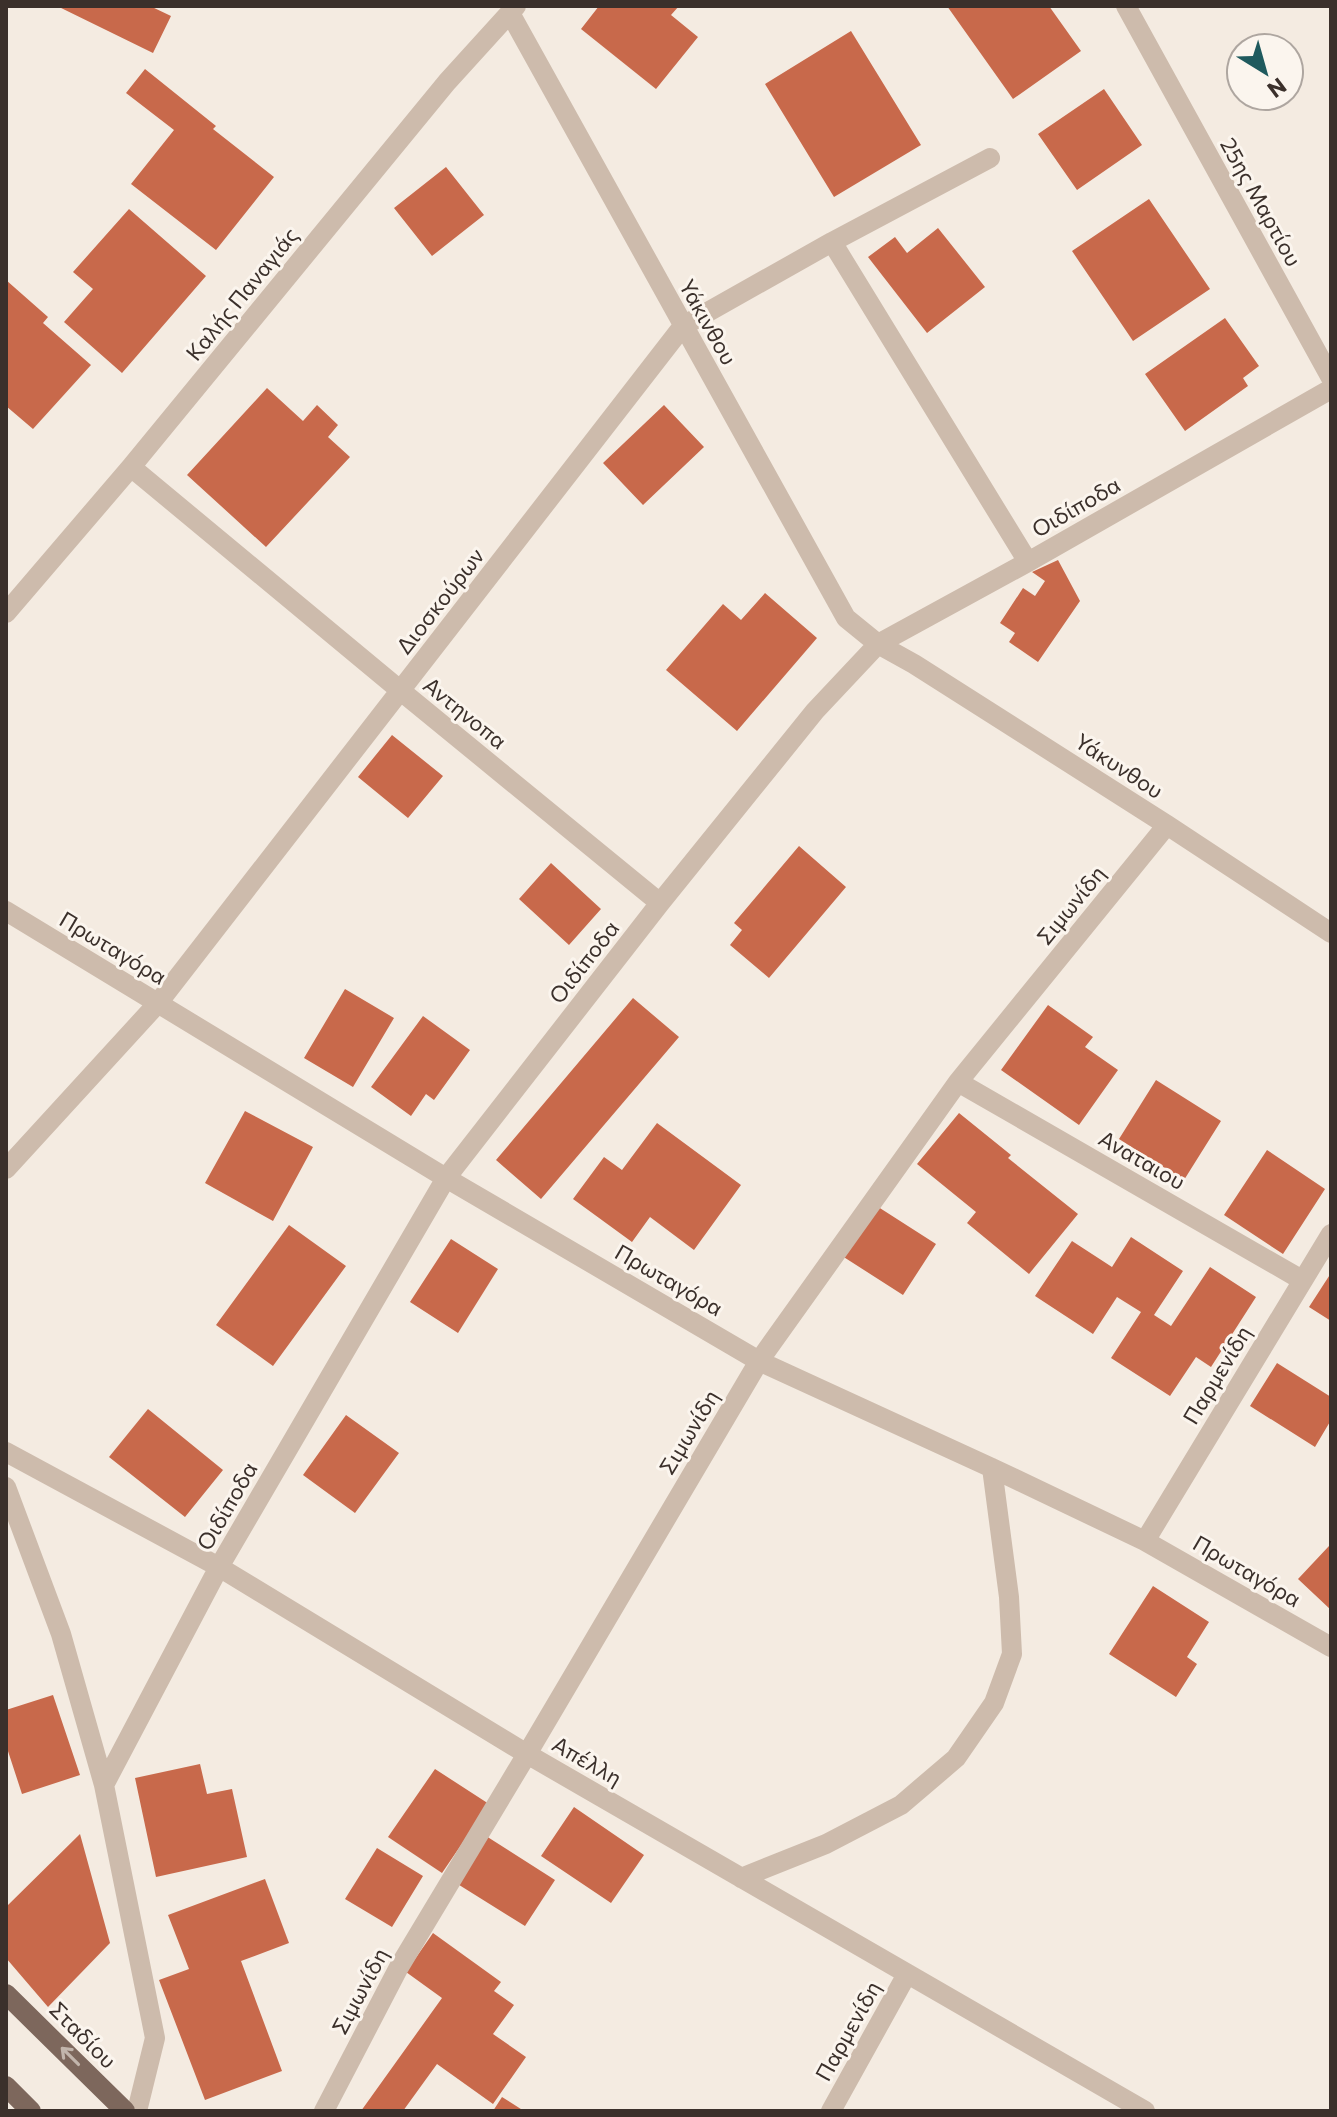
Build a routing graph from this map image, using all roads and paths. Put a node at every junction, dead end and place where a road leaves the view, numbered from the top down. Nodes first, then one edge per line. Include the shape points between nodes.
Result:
1 (1126, 6) edge
2 (513, 9) edge
3 (990, 158) dead end
4 (832, 242) junction
5 (683, 326) junction
6 (1331, 378) edge
7 (1331, 389) edge
8 (131, 467) junction
9 (1028, 562) junction
10 (6, 613) edge
11 (878, 644) junction
12 (401, 691) junction
13 (1167, 825) junction
14 (660, 903) junction
15 (6, 911) edge
16 (1331, 933) edge
17 (158, 1003) junction
18 (958, 1082) junction
19 (6, 1169) edge
20 (446, 1178) junction
21 (1331, 1234) edge
22 (1302, 1280) junction
23 (759, 1361) junction
24 (6, 1452) edge
25 (992, 1468) junction
26 (6, 1487) edge
27 (1145, 1541) junction
28 (219, 1567) junction
29 (1331, 1647) edge
30 (527, 1754) junction
31 (104, 1785) junction
32 (741, 1878) junction
33 (907, 1974) junction
34 (6, 1994) edge
35 (6, 2086) edge
36 (31, 2111) edge
37 (125, 2111) edge
38 (137, 2111) edge
39 (324, 2111) edge
40 (831, 2111) edge
41 (1145, 2111) edge

1 - 6 street, 25ης Μαρτίου
2 - 5 street, Υάκινθου
2 - 8 street, Καλής Παναγιάς
3 - 4 street, Διοσκούρων
4 - 5 street, Διοσκούρων
4 - 9 street
5 - 11 street, Υάκινθου via 846,618
5 - 12 street, Διοσκούρων
7 - 9 street, Οιδίποδα
8 - 10 street, Καλής Παναγιάς
8 - 12 street, Αντηνοπα
9 - 11 street, Οιδίποδα
11 - 13 street, Υάκυνθου
11 - 14 street, Οιδίποδα via 815,711
12 - 14 street, Αντηνοπα
12 - 17 street, Διοσκούρων
13 - 16 street, Υάκυνθου
13 - 18 street, Σιμωνίδη
14 - 20 street, Οιδίποδα
15 - 17 street, Πρωταγόρα
17 - 19 street, Διοσκούρων
17 - 20 street, Πρωταγόρα
18 - 22 street, Αναταιου
18 - 23 street, Σιμωνίδη
20 - 23 street, Πρωταγόρα
20 - 28 street, Οιδίποδα
21 - 22 street, Παρμενίδη
22 - 27 street, Παρμενίδη
23 - 25 street, Πρωταγόρα
23 - 30 street, Σιμωνίδη
24 - 28 street, Απέλλη
25 - 27 street, Πρωταγόρα
25 - 32 street via 1012,1654 994,1703 956,1758 901,1805 826,1844
26 - 31 street via 61,1634
27 - 29 street, Πρωταγόρα
28 - 30 street, Απέλλη
28 - 31 street, Οιδίποδα
30 - 32 street, Απέλλη
30 - 39 street, Σιμωνίδη via 399,1967
31 - 38 street via 155,2038
32 - 33 street, Απέλλη
33 - 40 street, Παρμενίδη
33 - 41 street, Απέλλη
37 -> 34 main road, Σταδίου
35 - 36 main road

